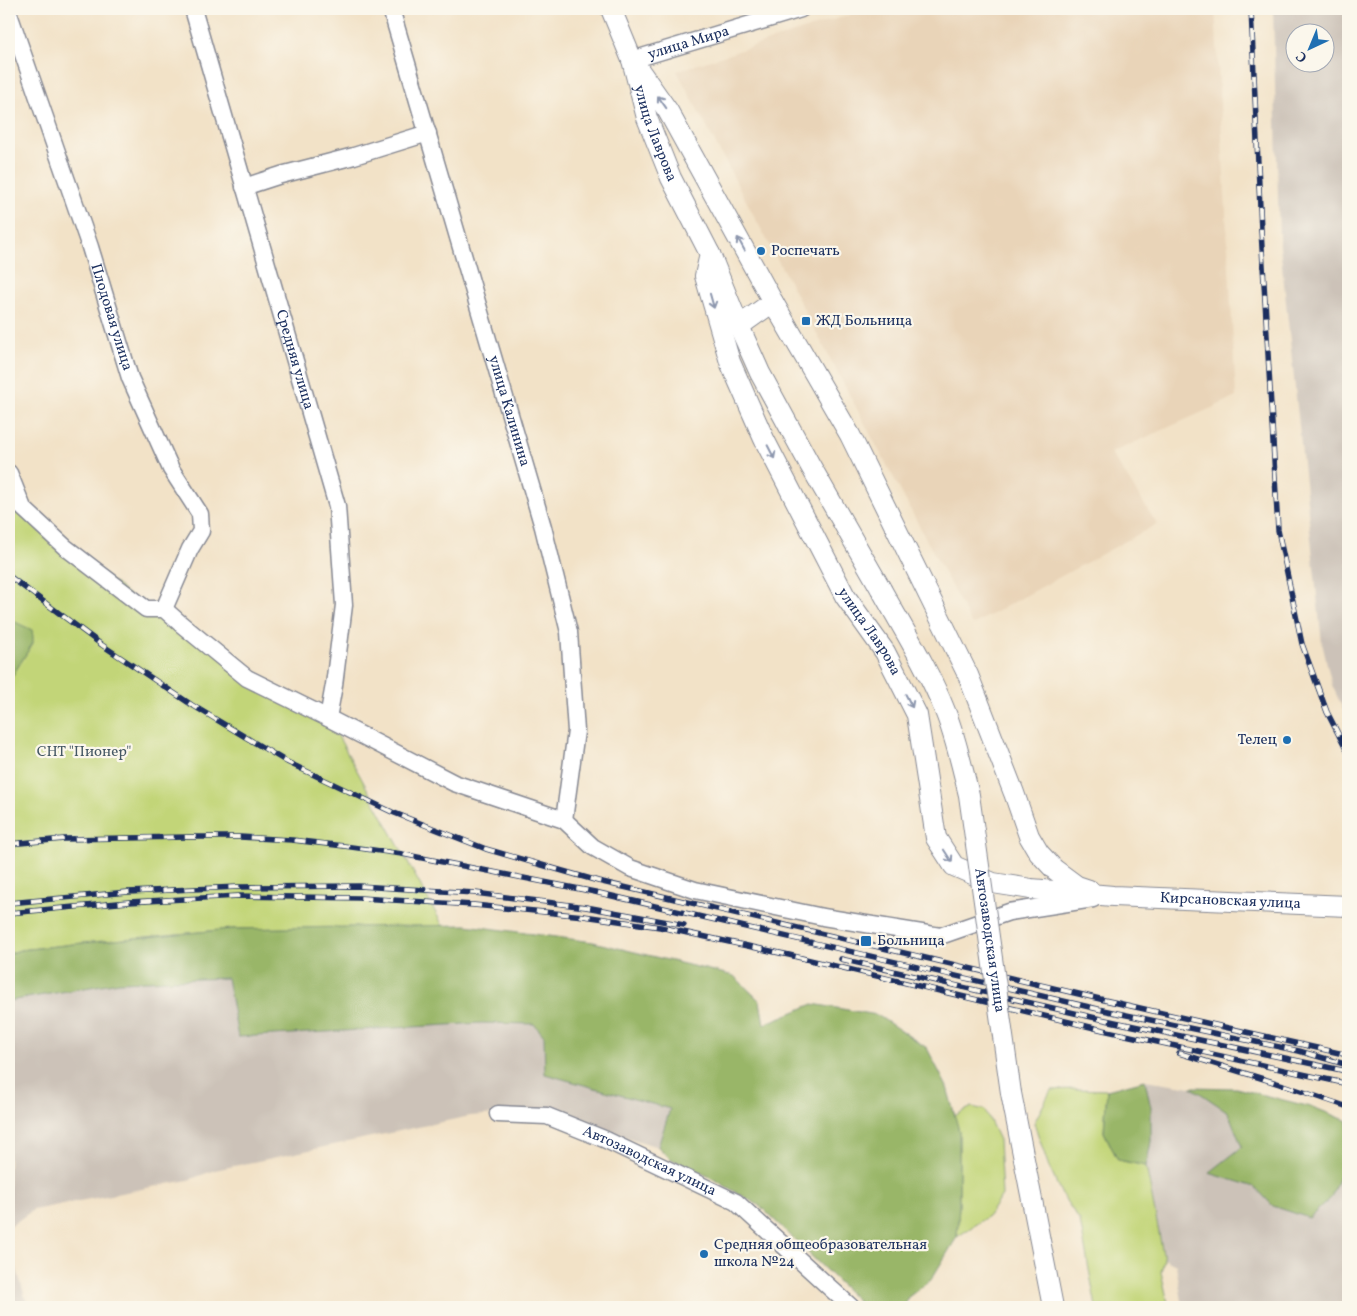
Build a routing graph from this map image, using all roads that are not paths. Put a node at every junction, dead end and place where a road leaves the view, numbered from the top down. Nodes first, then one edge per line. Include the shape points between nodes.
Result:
1 (193, 9) edge
2 (391, 9) edge
3 (611, 9) edge
4 (795, 10) edge
5 (9, 14) edge
6 (632, 60) junction
7 (428, 133) junction
8 (244, 187) junction
9 (710, 254) junction
10 (773, 302) junction
11 (739, 326) junction
12 (9, 473) edge
13 (881, 590) joint
14 (164, 609) junction
15 (328, 718) junction
16 (564, 820) junction
17 (1113, 896) junction
18 (1348, 906) edge
19 (498, 1114) dead end
20 (851, 1307) edge
21 (1053, 1307) edge

1 - 8 street, Средняя улица
2 - 7 street, улица Калинина
3 - 6 main road, улица Лаврова
4 - 6 street, улица Мира
5 - 14 street, Плодовая улица via 90,247 130,378 171,469 200,514 201,532 190,549
6 - 9 main road, улица Лаврова via 647,118 671,178
10 -> 6 main road via 668,111
7 - 8 street
7 - 16 street, улица Калинина via 544,526 569,632 576,731
8 - 15 street, Средняя улица via 337,506 344,605
9 - 11 main road, улица Лаврова
9 -> 17 main road, улица Лаврова via 705,276 707,284 730,362 764,440 845,596 885,652 917,715 936,838 954,866 993,883
10 - 11 main road
10 - 17 main road via 850,435 968,675 1029,836 1054,869 1077,886
11 - 13 main road, улица Лаврова via 760,373
12 - 14 street via 23,508 65,547 146,609
13 - 21 main road, Автозаводская улица, bridge via 925,667 960,756 969,795 1011,1093
14 - 15 street via 248,678
15 - 16 street via 454,783
16 - 17 street via 593,847 630,868 695,890 823,917 940,936 1009,912
17 - 18 main road, Кирсановская улица
19 - 20 street, Автозаводская улица via 547,1116 604,1139 736,1202

